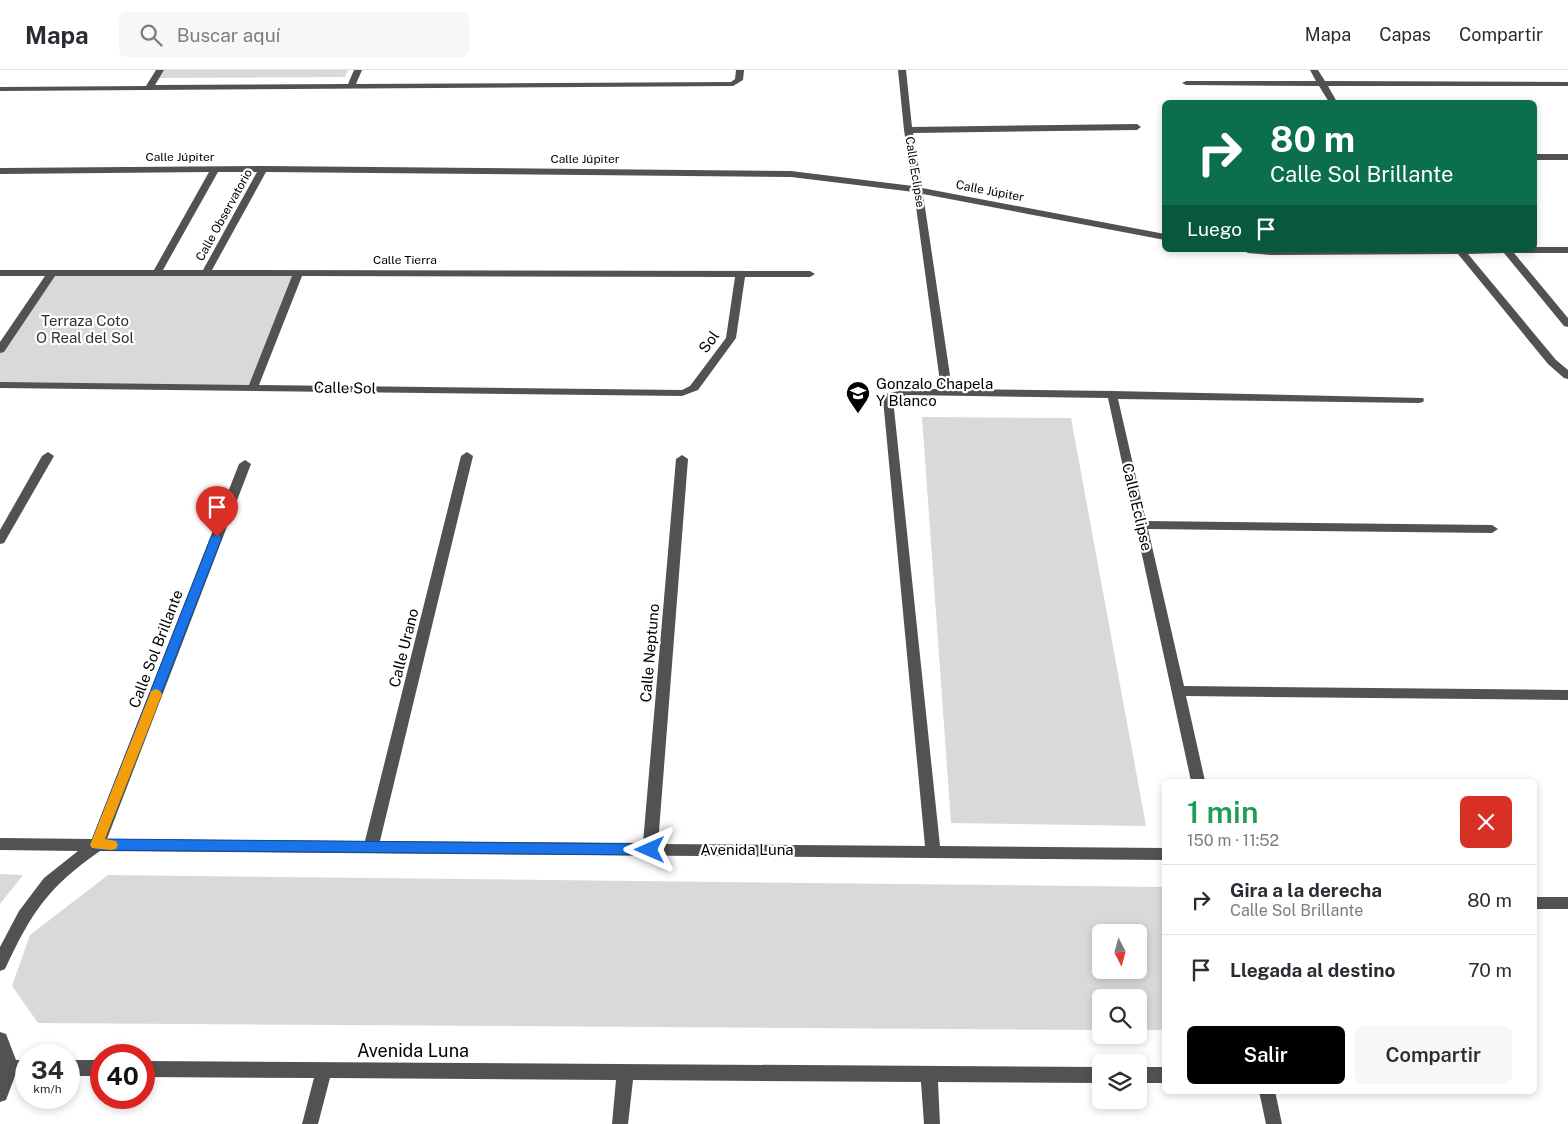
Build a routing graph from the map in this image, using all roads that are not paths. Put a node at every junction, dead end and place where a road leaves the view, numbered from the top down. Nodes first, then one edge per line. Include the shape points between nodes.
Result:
1 (160, 70) edge
2 (358, 70) edge
3 (740, 70) edge
4 (902, 70) edge
5 (1314, 70) edge
6 (1186, 83) dead end
7 (1322, 84) junction
8 (1568, 84) edge
9 (351, 87) junction
10 (149, 88) junction
11 (0, 89) edge
12 (1332, 100) edge
13 (1137, 126) dead end
14 (908, 130) junction
15 (1537, 157) edge
16 (1568, 157) edge
17 (263, 169) junction
18 (215, 170) junction
19 (0, 171) edge
20 (918, 190) junction
21 (1162, 236) edge
22 (1568, 250) edge
23 (1537, 251) edge
24 (1462, 252) edge
25 (1508, 252) edge
26 (0, 272) edge
27 (52, 272) junction
28 (157, 273) junction
29 (206, 273) junction
30 (298, 273) junction
31 (740, 274) junction
32 (810, 274) dead end
33 (1568, 324) edge
34 (0, 350) edge
35 (1568, 376) edge
36 (0, 385) edge
37 (253, 387) junction
38 (690, 391) joint
39 (947, 393) junction
40 (1112, 394) junction
41 (1419, 400) dead end
42 (48, 456) dead end
43 (467, 456) dead end
44 (682, 459) dead end
45 (245, 464) dead end
46 (1142, 525) junction
47 (1492, 529) dead end
48 (0, 540) edge
49 (1178, 691) junction
50 (1568, 695) edge
51 (1198, 779) edge
52 (0, 844) edge
53 (97, 845) junction
54 (371, 847) junction
55 (650, 850) junction
56 (933, 852) junction
57 (1162, 854) edge
58 (1537, 903) edge
59 (1568, 903) edge
60 (0, 964) edge
61 (0, 1039) edge
62 (12, 1068) edge
63 (155, 1069) edge
64 (324, 1070) junction
65 (625, 1072) junction
66 (929, 1074) junction
67 (1092, 1075) edge
68 (1147, 1075) edge
69 (1162, 1075) edge
70 (0, 1094) edge
71 (1268, 1094) edge
72 (310, 1124) edge
73 (620, 1124) edge
74 (932, 1124) edge
75 (1274, 1124) edge

1 - 10 street
2 - 9 street
3 - 9 street via 739,80 733,84
4 - 14 street, Calle Eclipse
5 - 7 street
6 - 7 street
7 - 8 street
7 - 12 street
9 - 10 street
10 - 11 street
13 - 14 street
14 - 20 street, Calle Eclipse
15 - 16 street
17 - 18 street, Calle Júpiter
17 - 20 street, Calle Júpiter via 781,173
17 - 29 street, Calle Observatorio
18 - 19 street, Calle Júpiter
18 - 28 street
20 - 21 street, Calle Júpiter
20 - 39 street, Calle Eclipse
22 - 23 street
24 - 35 street via 1552,362
25 - 33 street
26 - 27 street, Calle Tierra
27 - 28 street, Calle Tierra
27 - 34 street
28 - 29 street, Calle Tierra
29 - 30 street, Calle Tierra
30 - 31 street, Calle Tierra
30 - 37 street
31 - 32 street, Calle Tierra
31 - 38 street, Sol via 731,338
36 - 37 street, Calle Sol
37 - 38 street, Calle Sol
39 - 40 street
39 - 56 street via 900,393 892,394 888,399
40 - 41 street
40 - 46 street, Calle Eclipse
42 - 48 street
43 - 54 street, Calle Urano
44 - 55 street, Calle Neptuno
45 - 53 street, Calle Sol Brillante
46 - 47 street
46 - 49 street, Calle Eclipse
49 - 50 street
49 - 51 street, Calle Eclipse
52 - 53 street, Avenida Luna
53 - 54 street, Avenida Luna
53 - 60 street via 59,873 34,901 14,932
54 - 55 street, Avenida Luna
55 - 56 street, Avenida Luna
56 - 57 street, Avenida Luna
58 - 59 street
61 - 62 street
62 - 70 street
63 - 64 street, Avenida Luna
64 - 65 street, Avenida Luna
64 - 72 street
65 - 66 street, Avenida Luna
65 - 73 street
66 - 67 street, Avenida Luna
66 - 74 street
68 - 69 street
71 - 75 street

